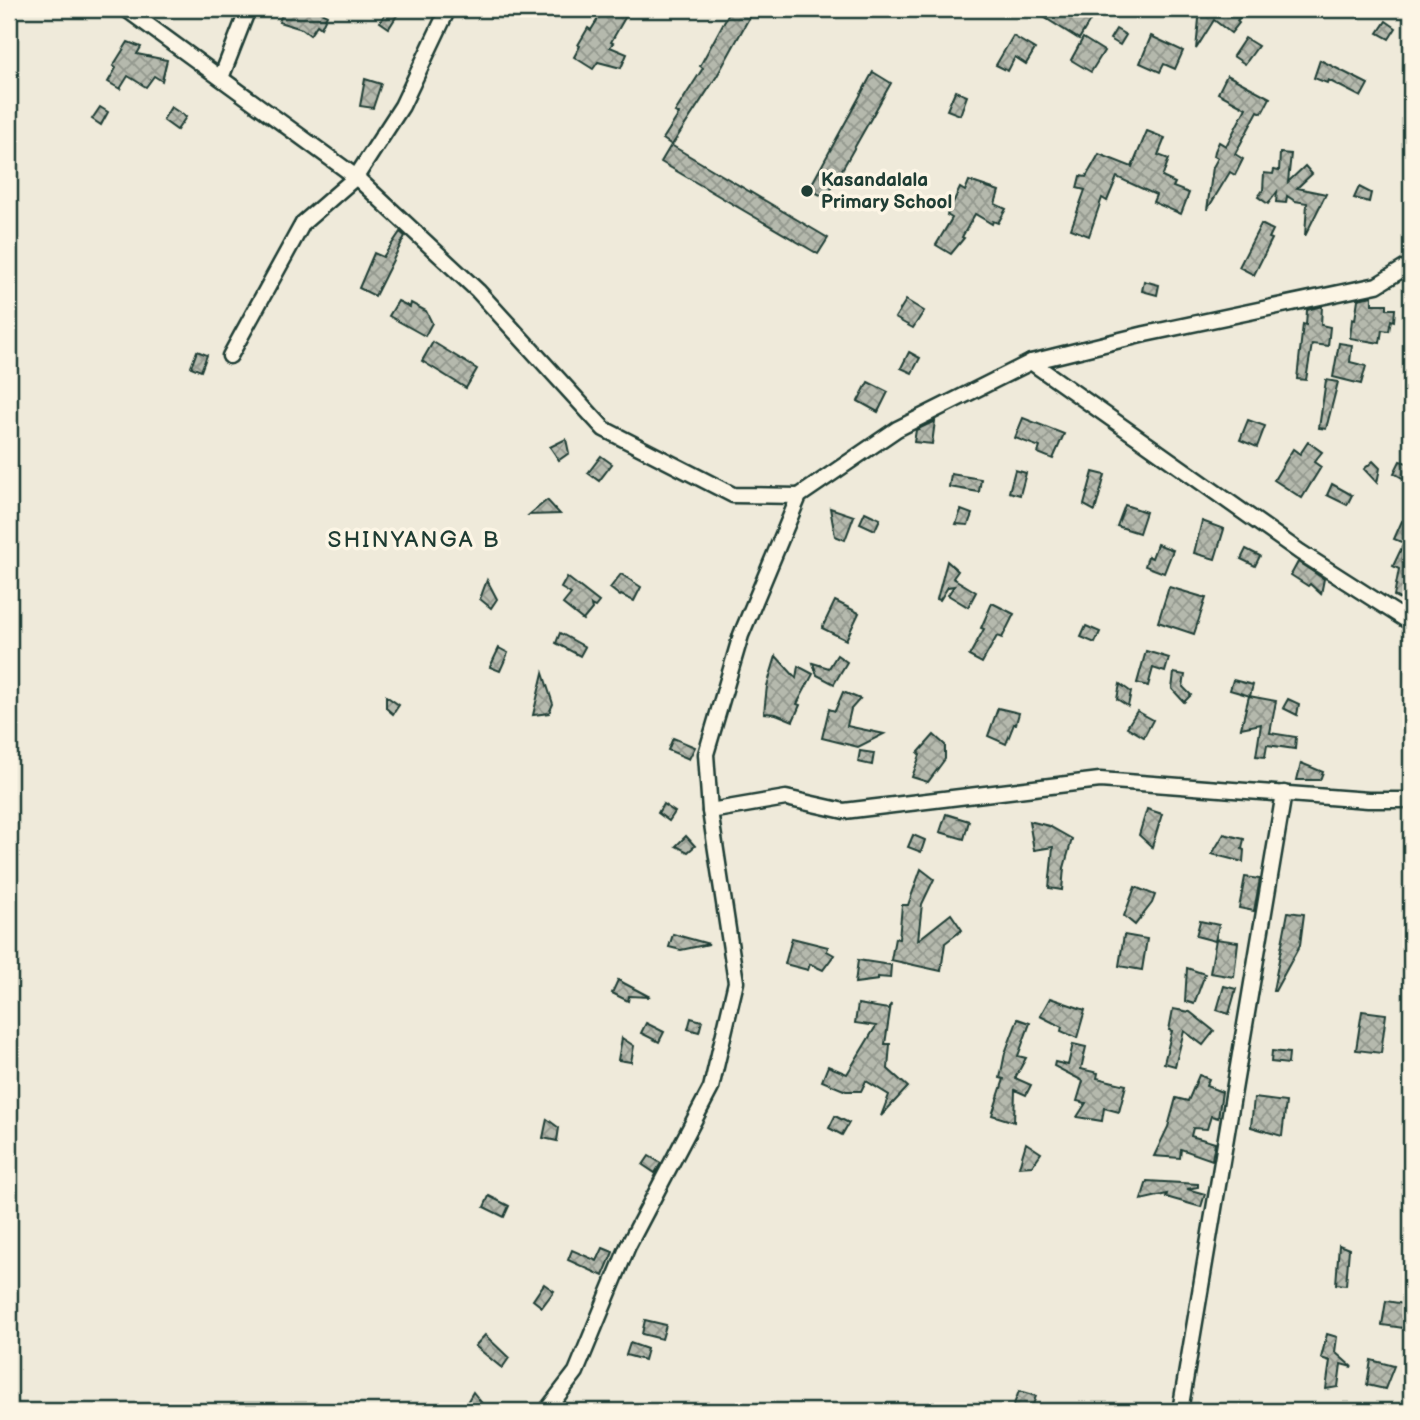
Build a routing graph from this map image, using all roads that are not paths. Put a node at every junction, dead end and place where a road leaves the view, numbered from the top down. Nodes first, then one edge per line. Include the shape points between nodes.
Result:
1 (126, 9) edge
2 (248, 9) edge
3 (448, 9) edge
4 (220, 78) junction
5 (356, 177) junction
6 (1411, 264) edge
7 (230, 356) dead end
8 (1031, 362) junction
9 (799, 496) junction
10 (1411, 623) edge
11 (1284, 793) junction
12 (1411, 800) edge
13 (710, 811) junction
14 (546, 1411) edge
15 (1180, 1411) edge

1 - 4 street
2 - 4 street
3 - 5 street via 402,106
4 - 5 street
5 - 7 street via 303,223
5 - 9 street via 478,291 604,429 733,495
6 - 8 street via 1377,285
8 - 9 street via 897,429
8 - 10 street via 1300,552
9 - 13 street via 741,635 706,754
11 - 12 street
11 - 13 street via 1100,780 844,811 786,798
11 - 15 street
13 - 14 street via 736,982 711,1088 628,1246 576,1372

